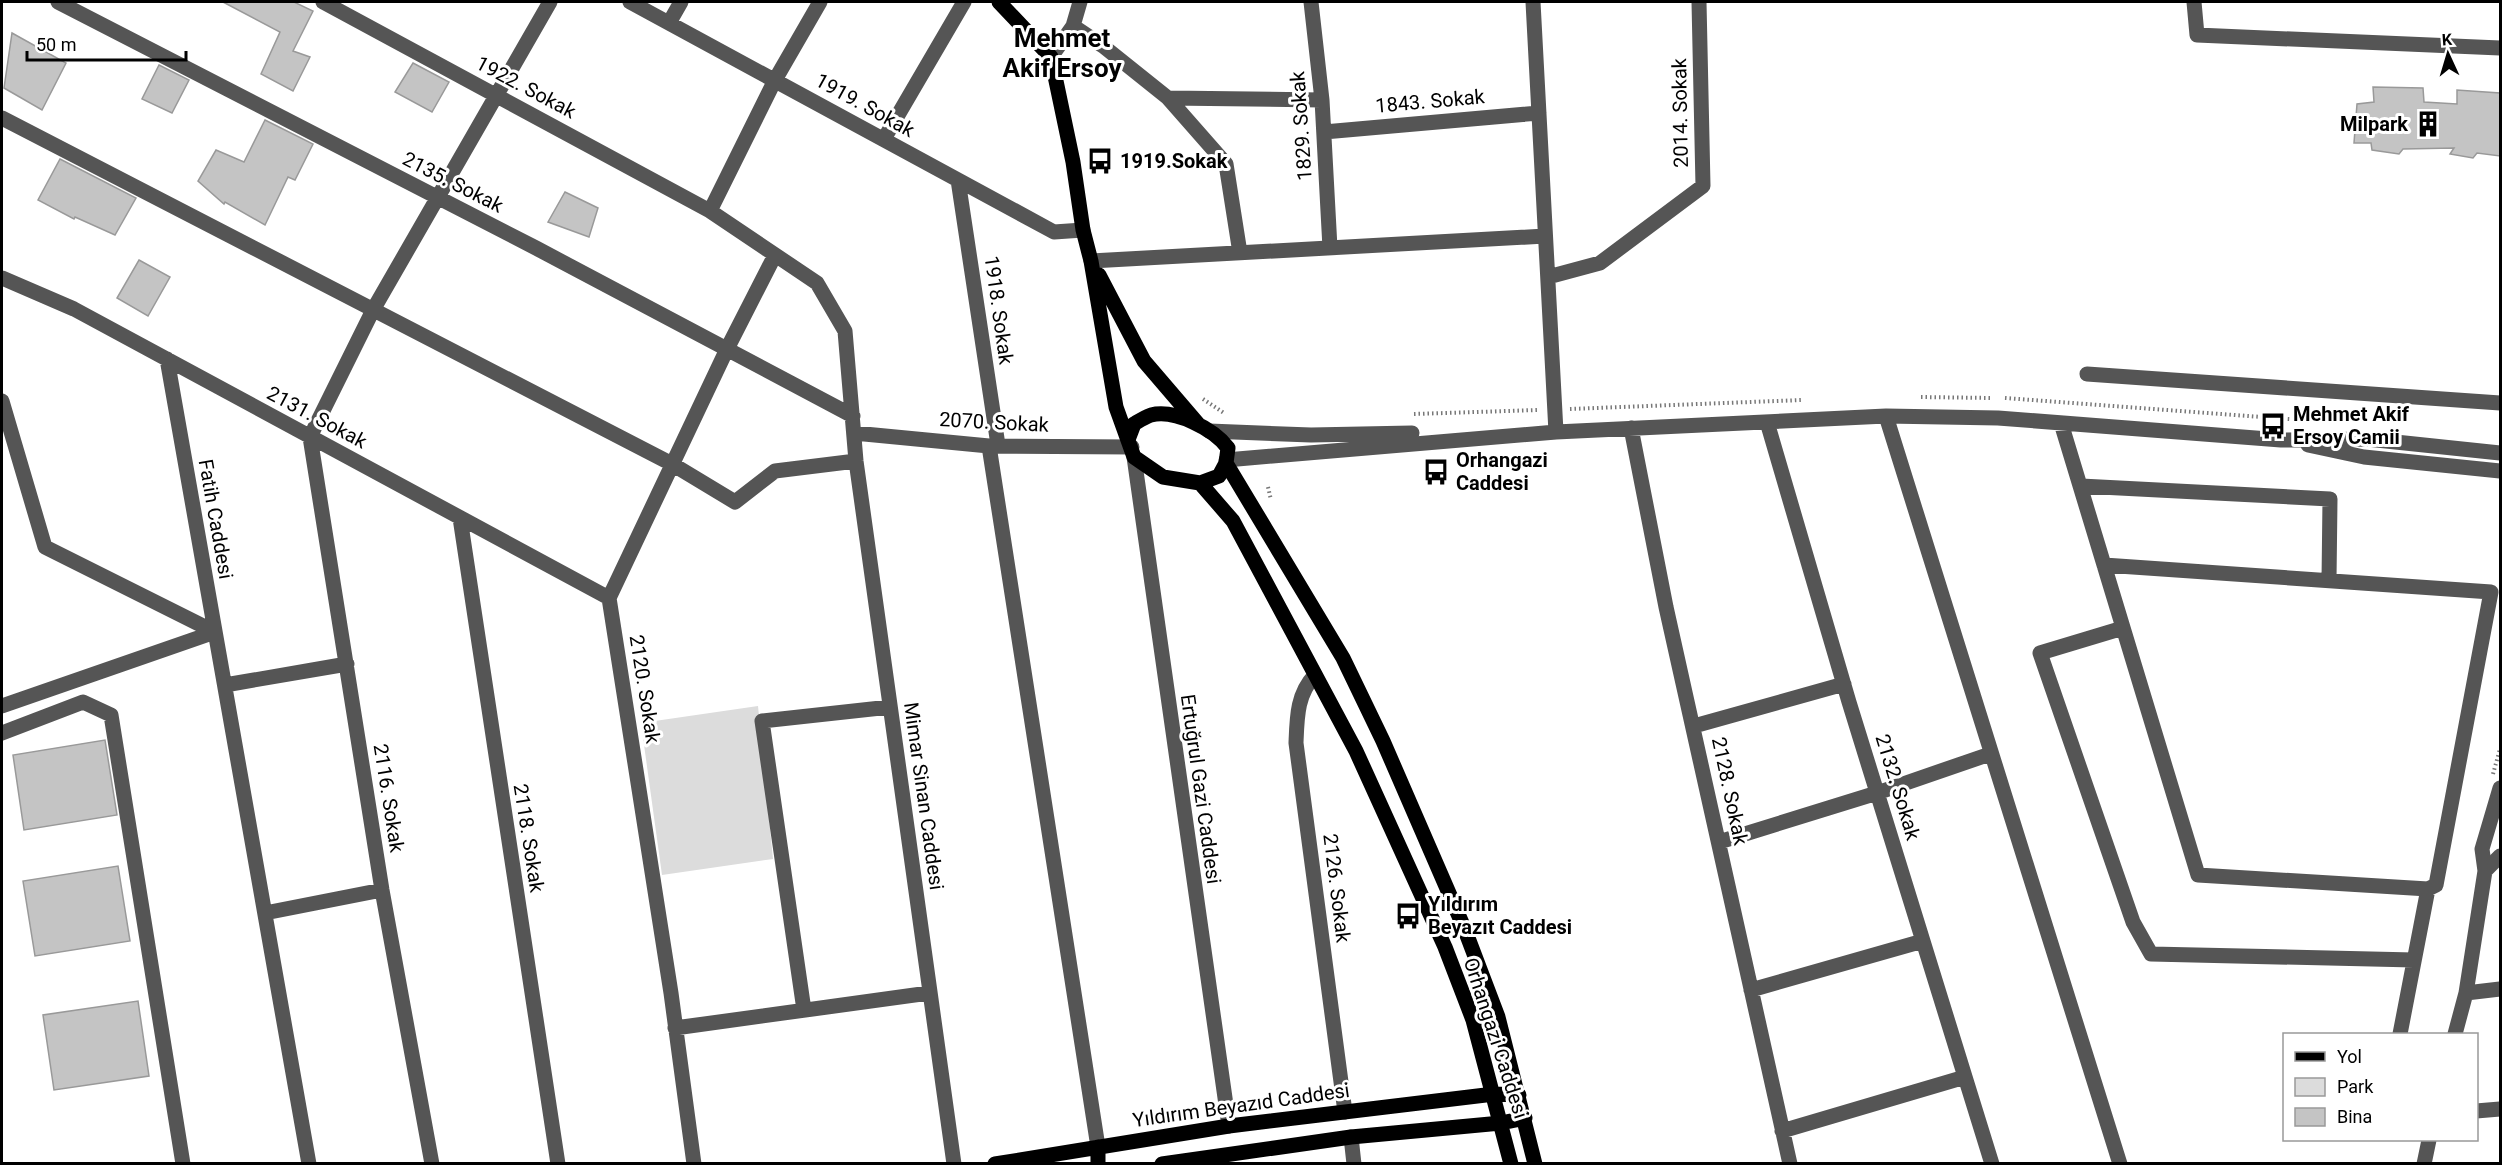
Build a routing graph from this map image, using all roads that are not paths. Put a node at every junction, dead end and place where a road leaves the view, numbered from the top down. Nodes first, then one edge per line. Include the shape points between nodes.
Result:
1 (58, 2) edge
2 (323, 2) edge
3 (550, 2) edge
4 (630, 2) edge
5 (681, 2) edge
6 (820, 2) edge
7 (964, 2) edge
8 (999, 2) edge
9 (1080, 2) edge
10 (1311, 2) edge
11 (1533, 2) edge
12 (1699, 2) edge
13 (2194, 2) edge
14 (669, 22) junction
15 (1073, 26) junction
16 (2500, 48) edge
17 (1051, 57) junction
18 (775, 80) junction
19 (497, 95) junction
20 (1168, 98) junction
21 (1322, 100) junction
22 (1539, 113) junction
23 (2, 118) edge
24 (1324, 132) junction
25 (884, 139) junction
26 (958, 180) junction
27 (438, 197) junction
28 (710, 210) junction
29 (1083, 230) junction
30 (1545, 236) junction
31 (1330, 248) junction
32 (1240, 253) junction
33 (775, 255) junction
34 (1091, 261) junction
35 (1548, 277) junction
36 (2, 278) edge
37 (373, 310) junction
38 (726, 349) junction
39 (167, 359) junction
40 (2087, 374) dead end
41 (2, 401) edge
42 (2500, 403) edge
43 (852, 416) junction
44 (1886, 416) junction
45 (1767, 422) junction
46 (2061, 423) junction
47 (1631, 428) junction
48 (1205, 429) junction
49 (1556, 432) junction
50 (854, 433) junction
51 (310, 437) junction
52 (2281, 440) junction
53 (993, 446) junction
54 (1132, 447) junction
55 (2500, 453) edge
56 (856, 461) junction
57 (1226, 461) junction
58 (672, 464) junction
59 (2500, 471) edge
60 (1200, 483) junction
61 (2081, 486) junction
62 (460, 518) junction
63 (2104, 565) junction
64 (2329, 581) junction
65 (609, 598) junction
66 (2123, 628) junction
67 (215, 632) junction
68 (347, 664) junction
69 (1315, 675) junction
70 (1844, 684) junction
71 (225, 686) junction
72 (2, 706) edge
73 (890, 707) junction
74 (1694, 726) junction
75 (2, 733) edge
76 (1990, 754) junction
77 (2495, 786) edge
78 (1877, 793) junction
79 (1719, 842) junction
80 (2500, 856) edge
81 (2493, 871) edge
82 (2428, 889) junction
83 (382, 890) junction
84 (265, 913) junction
85 (1923, 941) junction
86 (2414, 960) junction
87 (2500, 989) edge
88 (1751, 990) junction
89 (930, 993) junction
90 (2466, 993) junction
91 (804, 1010) junction
92 (675, 1028) junction
93 (2400, 1033) edge
94 (2456, 1033) edge
95 (1965, 1077) junction
96 (1494, 1094) junction
97 (1519, 1095) junction
98 (2500, 1109) edge
99 (2478, 1111) edge
100 (1345, 1112) junction
101 (1525, 1118) junction
102 (1501, 1123) junction
103 (1229, 1126) junction
104 (1782, 1131) junction
105 (1351, 1137) junction
106 (2429, 1141) edge
107 (1098, 1147) junction
108 (1234, 1158) edge
109 (183, 1164) edge
110 (309, 1164) edge
111 (432, 1164) edge
112 (558, 1164) edge
113 (694, 1164) edge
114 (954, 1164) edge
115 (995, 1164) edge
116 (1098, 1164) edge
117 (1162, 1164) edge
118 (1354, 1164) edge
119 (1511, 1164) edge
120 (1535, 1164) edge
121 (1790, 1164) edge
122 (1992, 1164) edge
123 (2120, 1164) edge
124 (2424, 1164) edge

1 - 27 street, 2135. Sokak
2 - 19 street, 1922. Sokak
3 - 19 street
4 - 14 street, 1919. Sokak
5 - 14 street
6 - 18 street
7 - 25 street
8 - 17 main road
9 - 15 street
10 - 21 street, 1829. Sokak
11 - 22 street
12 - 35 street, 2014. Sokak via 1703,186 1600,263
13 - 16 street via 2197,35
14 - 18 street, 1919. Sokak
15 - 17 street
15 - 20 street
17 - 29 main road
18 - 25 street, 1919. Sokak
18 - 28 street
19 - 27 street
19 - 28 street, 1922. Sokak
20 - 21 street
20 - 32 street via 1226,164
21 - 24 street, 1829. Sokak
22 - 24 street, 1843. Sokak
22 - 30 street
23 - 37 street
24 - 31 street, 1829. Sokak
25 - 26 street, 1919. Sokak
26 - 29 street, 1919. Sokak via 1054,232
26 - 53 street, 1918. Sokak
27 - 37 street
27 - 38 street, 2135. Sokak
28 - 33 street, 1922. Sokak
29 - 34 main road
30 - 31 street
30 - 35 street
31 - 32 street
32 - 34 street
33 - 38 street
33 - 43 street, Mimar Sinan Caddesi via 817,283 845,331
34 - 48 main road via 1144,361
34 - 54 main road via 1116,406
35 - 49 street
36 - 39 street, 2131. Sokak via 74,309
37 - 51 street
37 - 58 street
38 - 43 street, 2135. Sokak
38 - 58 street
39 - 51 street, 2131. Sokak
39 - 67 street, Fatih Caddesi
40 - 42 street
41 - 67 street via 45,547
43 - 50 street, Mimar Sinan Caddesi
44 - 45 street
44 - 46 street
44 - 76 street
45 - 47 street
45 - 70 street, 2132. Sokak
46 - 52 street
46 - 61 street
47 - 49 street
47 - 74 street, 2128. Sokak
48 - 49 street via 1311,435
48 - 54 main road via 1166,414 1151,415 1134,424
48 - 57 main road via 1228,448
49 - 57 street
50 - 53 street, 2070. Sokak
50 - 56 street, Mimar Sinan Caddesi
51 - 62 street, 2131. Sokak
51 - 68 street, 2116. Sokak
52 - 55 street via 2367,439
52 - 59 street via 2364,457
53 - 54 street, 2070. Sokak
53 - 107 street, 1918. Sokak
54 - 60 main road via 1162,477
54 - 103 street, Ertuğrul Gazi Caddesi
56 - 58 street via 775,471 735,502
56 - 73 street, Mimar Sinan Caddesi
57 - 60 main road via 1219,476
57 - 97 main road via 1343,658 1383,741 1465,930 1498,1017
58 - 65 street
60 - 69 main road, Orhangazi Caddesi via 1233,521
61 - 63 street
61 - 64 street via 2330,500
62 - 65 street, 2131. Sokak
62 - 112 street, 2118. Sokak
63 - 64 street
63 - 66 street
64 - 82 street via 2491,592 2436,885
65 - 92 street, 2120. Sokak
66 - 82 street via 2198,875
66 - 86 street via 2040,653 2133,922 2151,954
67 - 71 street, Fatih Caddesi
67 - 72 street
68 - 71 street
68 - 83 street, 2116. Sokak
69 - 96 main road, Orhangazi Caddesi via 1356,751 1445,947 1473,1020
69 - 100 street, 2126. Sokak via 1304,686 1296,743
70 - 74 street
70 - 78 street, 2132. Sokak
71 - 84 street, Fatih Caddesi
73 - 89 street, Mimar Sinan Caddesi
73 - 91 street via 762,721
74 - 79 street, 2128. Sokak
75 - 109 street via 82,702 111,715
76 - 78 street
76 - 123 street
77 - 81 street via 2482,849
78 - 79 street
78 - 85 street, 2132. Sokak
79 - 88 street, 2128. Sokak
80 - 81 street
81 - 90 street
82 - 86 street
83 - 84 street
83 - 111 street, 2116. Sokak
84 - 110 street, Fatih Caddesi
85 - 88 street
85 - 95 street, 2132. Sokak
86 - 93 street
87 - 90 street
88 - 104 street, 2128. Sokak
89 - 91 street
89 - 114 street, Mimar Sinan Caddesi
90 - 94 street
91 - 92 street
92 - 113 street, 2120. Sokak
95 - 104 street
95 - 122 street, 2132. Sokak
96 - 97 main road, Yıldırım Beyazıd Caddesi
96 - 100 main road, Yıldırım Beyazıd Caddesi
96 - 102 main road, Orhangazi Caddesi
97 - 101 main road
98 - 99 street
100 - 103 main road, Yıldırım Beyazıd Caddesi
100 - 105 main road
101 - 102 main road
101 - 120 main road
102 - 105 main road
102 - 119 main road, Orhangazi Caddesi
103 - 107 main road, Yıldırım Beyazıd Caddesi
103 - 108 main road
104 - 121 street, 2128. Sokak
105 - 108 main road
105 - 118 street
106 - 124 street
107 - 115 main road, Yıldırım Beyazıd Caddesi
107 - 116 main road
108 - 117 main road

